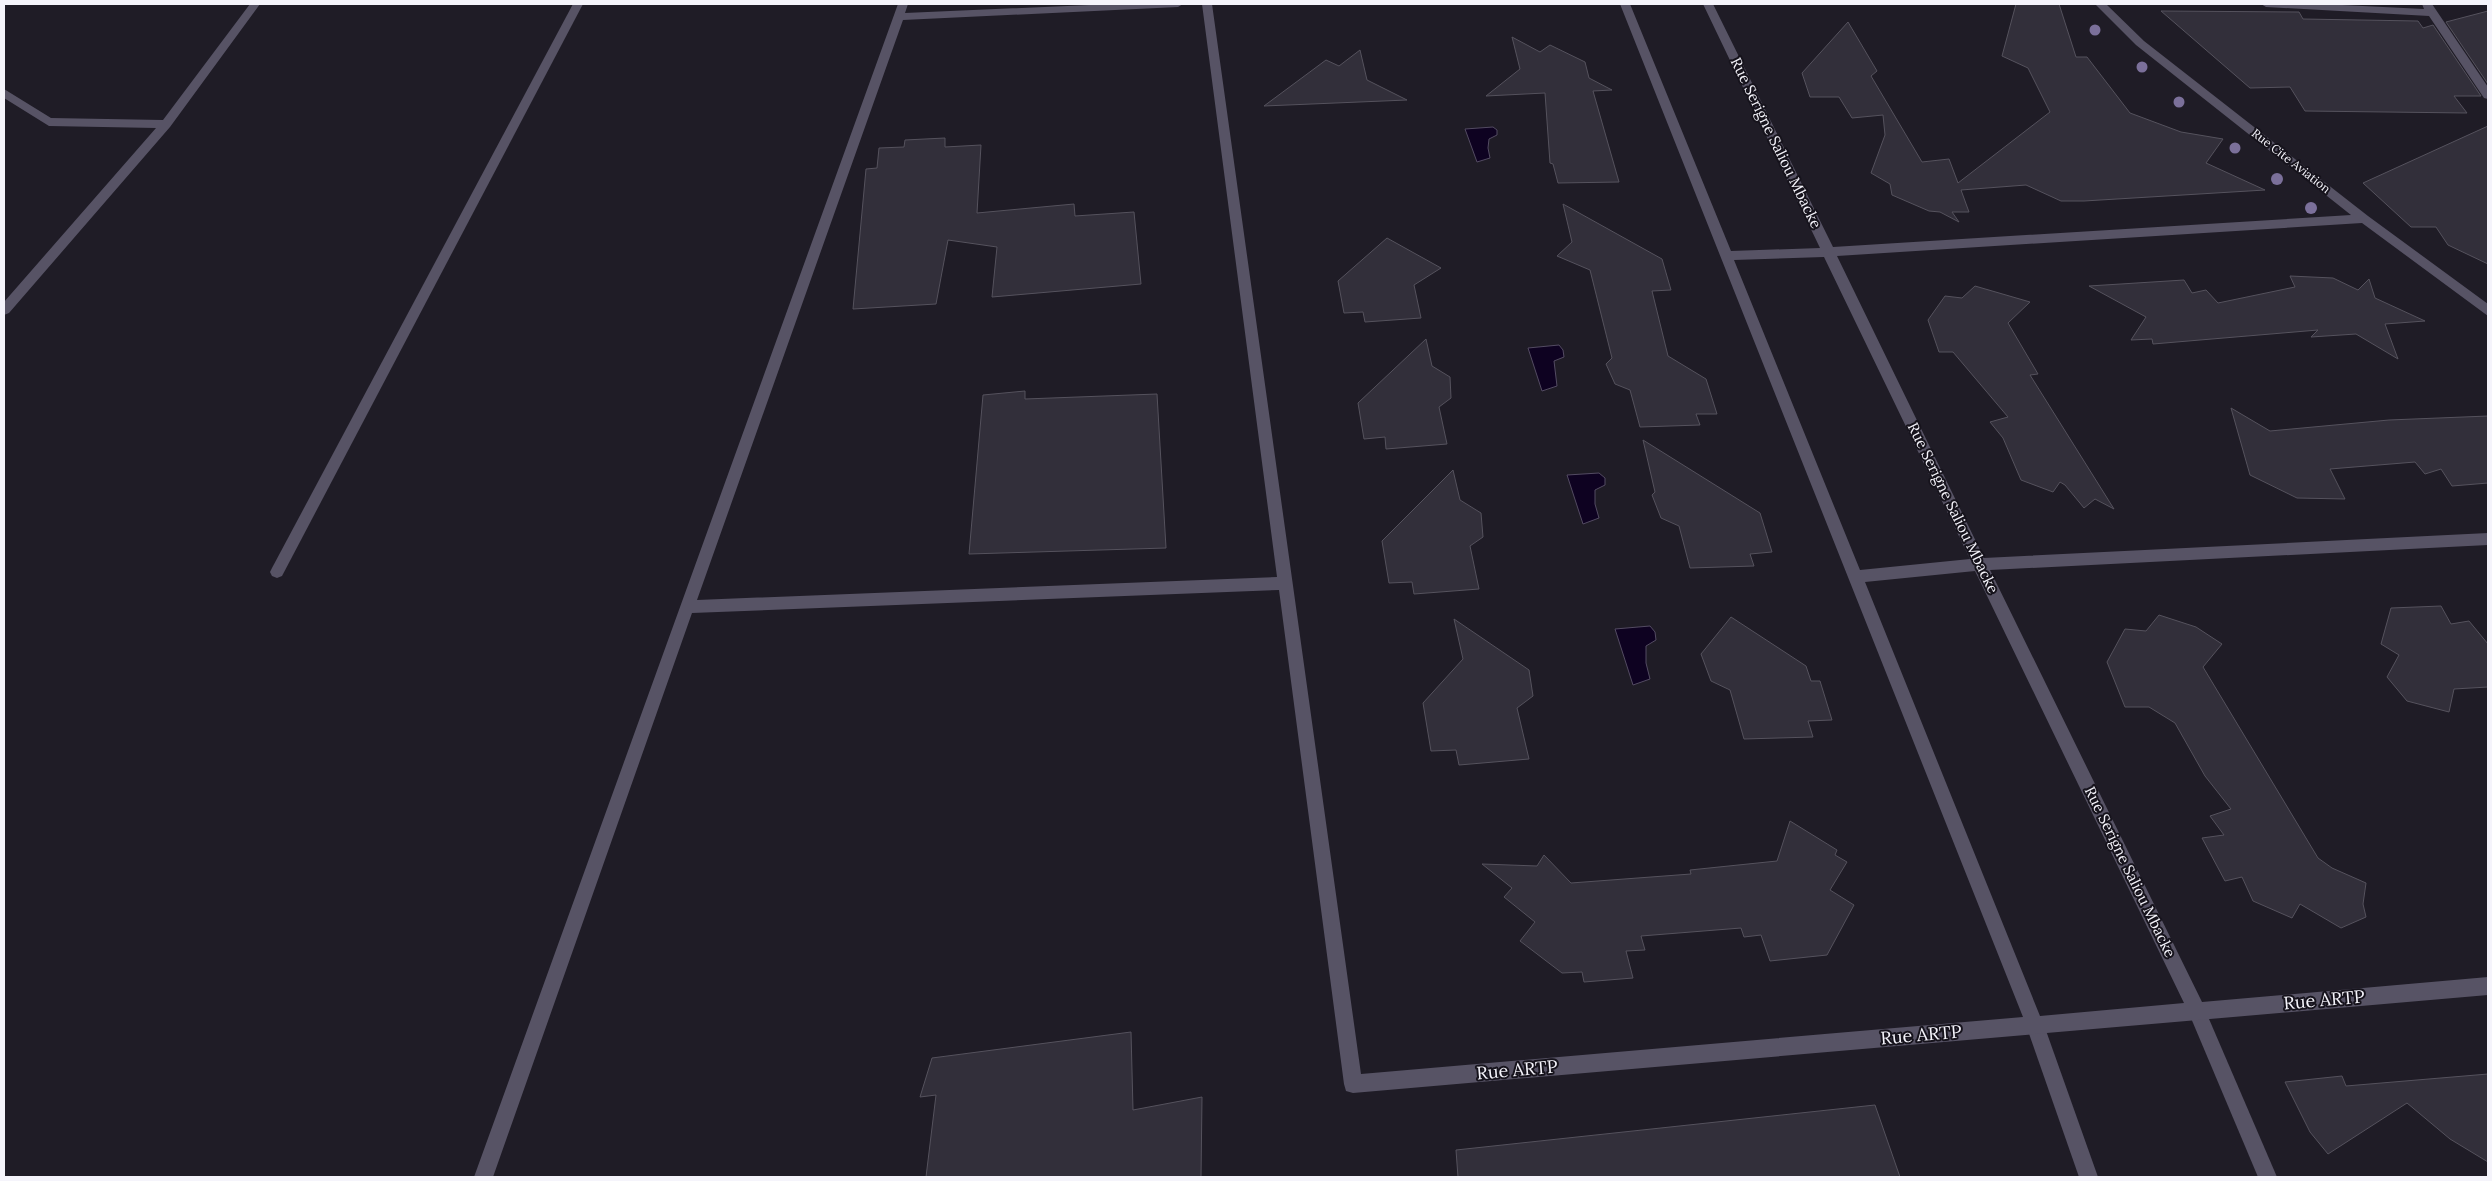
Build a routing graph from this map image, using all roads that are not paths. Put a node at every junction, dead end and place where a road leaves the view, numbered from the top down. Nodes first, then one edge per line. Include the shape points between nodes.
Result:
1 (255, 4) edge
2 (578, 4) edge
3 (1178, 4) edge
4 (1207, 4) edge
5 (1625, 4) edge
6 (1708, 4) edge
7 (2100, 4) edge
8 (2266, 4) edge
9 (2429, 8) edge
10 (901, 10) edge
11 (4, 92) edge
12 (2488, 95) edge
13 (166, 124) junction
14 (2364, 219) junction
15 (1828, 252) junction
16 (1726, 256) junction
17 (4, 310) edge
18 (2488, 311) edge
19 (2488, 539) edge
20 (1980, 564) junction
21 (277, 572) dead end
22 (1855, 576) junction
23 (1285, 584) junction
24 (687, 607) junction
25 (2488, 986) edge
26 (2198, 1011) junction
27 (2035, 1025) junction
28 (483, 1177) edge
29 (2088, 1177) edge
30 (2268, 1177) edge

1 - 13 street
2 - 21 street
3 - 10 street
4 - 23 street
5 - 16 street
6 - 15 street, Rue Serigne Saliou Mbacke
7 - 14 street, Rue Cite Aviation via 2140,43
8 - 9 street
9 - 12 street
10 - 24 street
11 - 13 street via 49,122
13 - 17 street
14 - 15 street
14 - 18 street, Rue Cite Aviation
15 - 16 street
15 - 20 street, Rue Serigne Saliou Mbacke
16 - 22 street
19 - 20 street
20 - 22 street
20 - 26 street, Rue Serigne Saliou Mbacke
22 - 27 street
23 - 24 street
23 - 27 street, Rue ARTP via 1353,1084
24 - 28 street
25 - 26 street, Rue ARTP
26 - 27 street, Rue ARTP
26 - 30 street, Rue Serigne Saliou Mbacke
27 - 29 street

